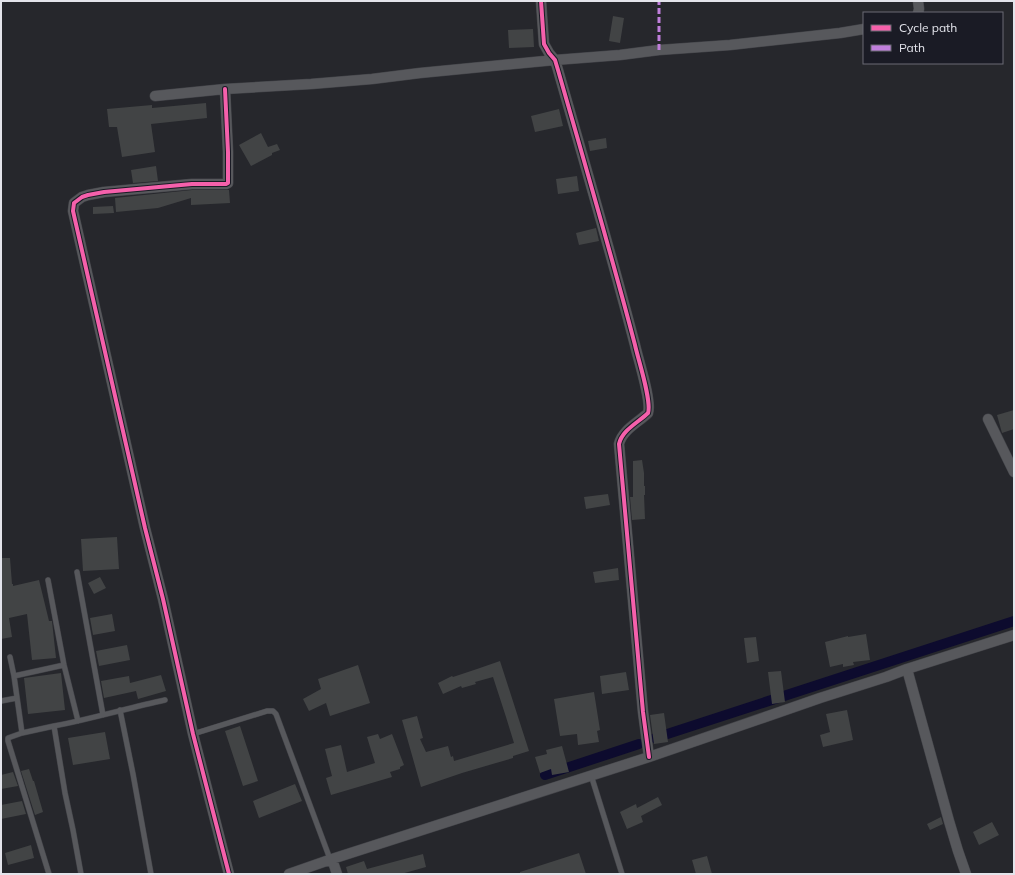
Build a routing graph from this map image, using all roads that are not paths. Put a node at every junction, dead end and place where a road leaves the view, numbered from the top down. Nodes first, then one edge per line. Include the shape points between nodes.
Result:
1 (541, 1) edge
2 (918, 1) edge
3 (918, 12) edge
4 (863, 29) edge
5 (554, 60) junction
6 (225, 89) junction
7 (155, 96) dead end
8 (988, 419) dead end
9 (1014, 472) edge
10 (77, 572) dead end
11 (48, 580) dead end
12 (1014, 635) edge
13 (10, 657) dead end
14 (64, 665) junction
15 (908, 669) junction
16 (14, 676) junction
17 (17, 698) junction
18 (165, 700) dead end
19 (1, 701) edge
20 (120, 710) junction
21 (103, 715) junction
22 (78, 721) junction
23 (54, 726) junction
24 (22, 733) junction
25 (193, 734) junction
26 (648, 757) junction
27 (591, 775) junction
28 (331, 859) junction
29 (49, 874) edge
30 (81, 874) edge
31 (151, 874) edge
32 (229, 874) edge
33 (289, 874) edge
34 (337, 874) edge
35 (622, 874) edge
36 (966, 874) edge

1 - 5 street via 544,44
2 - 3 street
4 - 5 street via 730,45
5 - 6 street via 372,79
5 - 26 street via 622,294 649,405 648,412 628,429 620,444
6 - 7 street
6 - 25 street via 228,183 104,192 82,197 73,207
8 - 9 street
10 - 21 lane
11 - 14 lane
12 - 15 street
13 - 16 lane
14 - 16 lane
14 - 22 lane
15 - 26 street
15 - 36 street
16 - 17 lane
17 - 19 lane
17 - 24 lane
18 - 20 lane
20 - 21 lane
20 - 31 lane
21 - 22 lane
22 - 23 lane
23 - 24 lane
23 - 30 lane
24 - 29 lane via 8,738 8,741
25 - 28 lane via 273,711
25 - 32 street
26 - 27 street
27 - 28 street
27 - 35 lane
28 - 33 street
28 - 34 street

